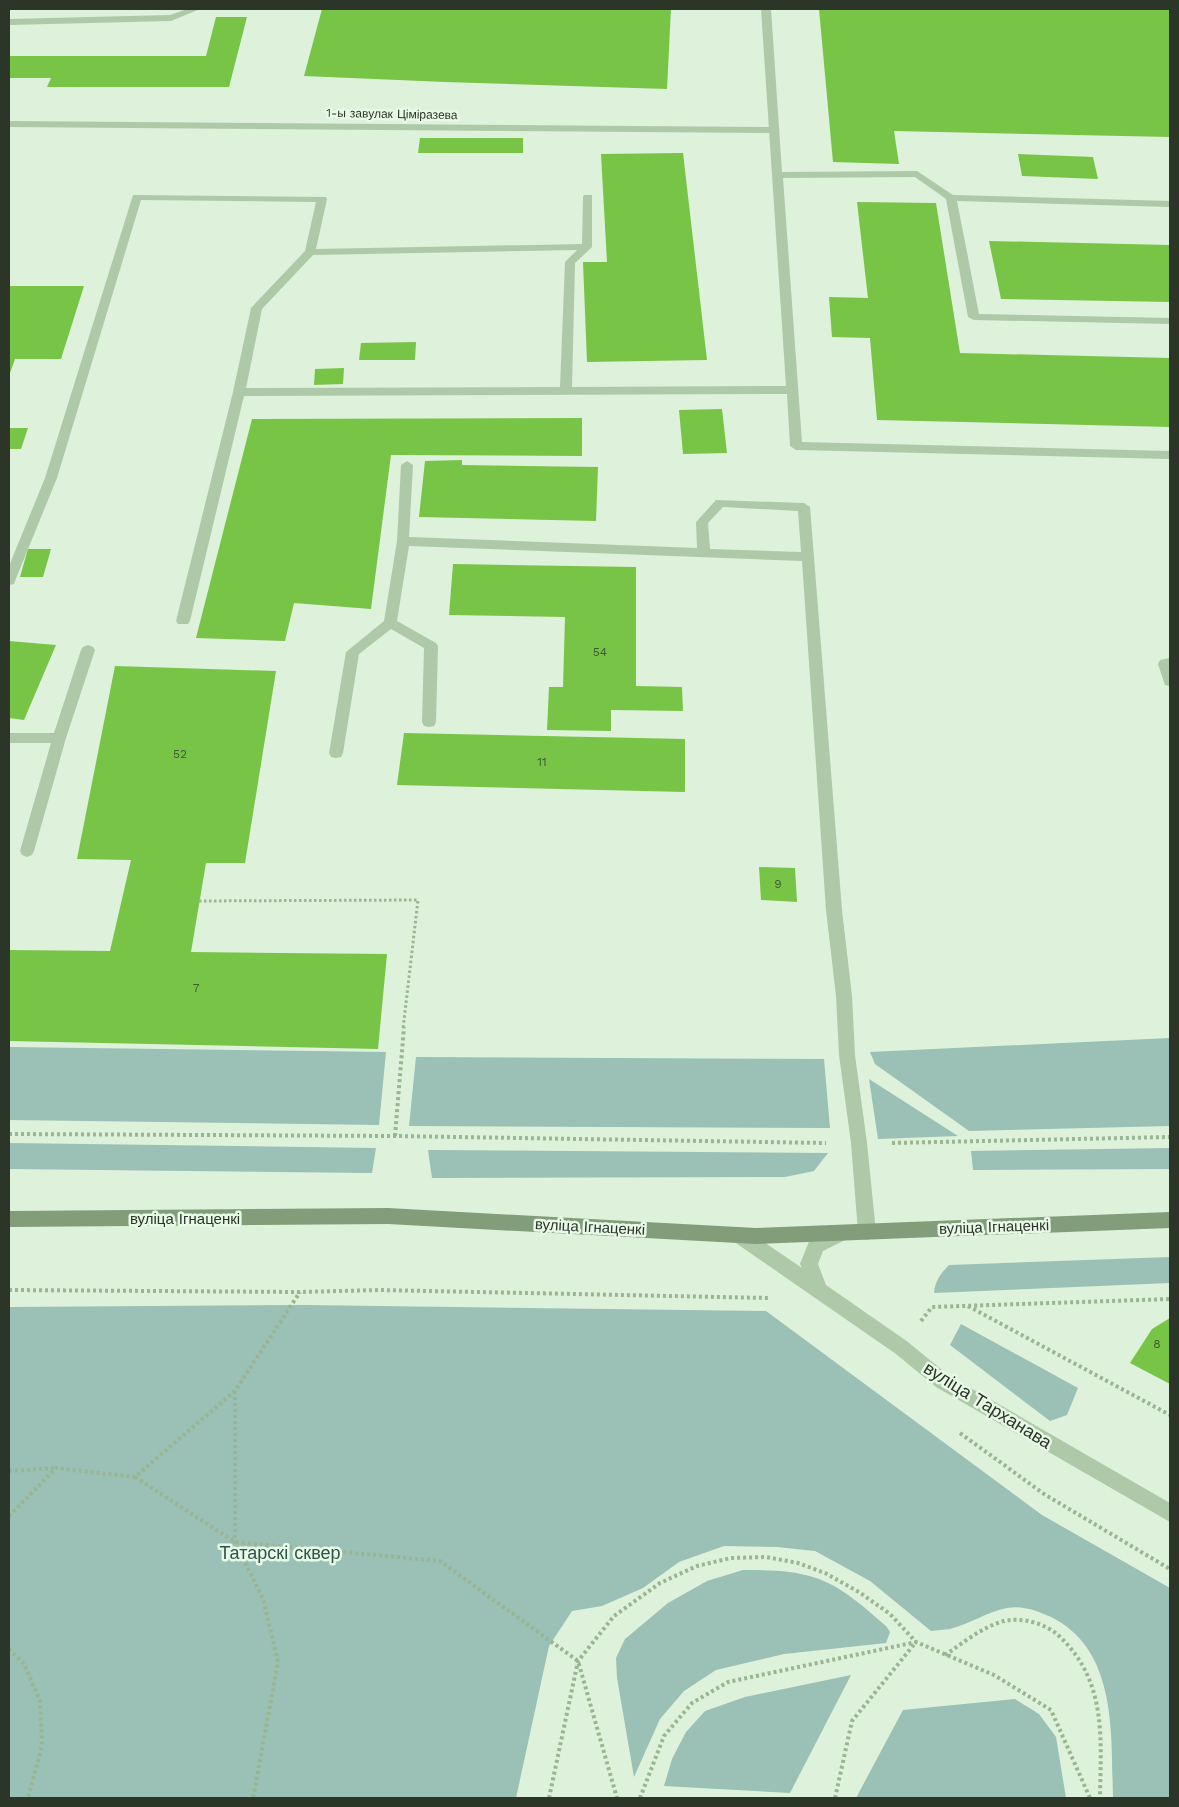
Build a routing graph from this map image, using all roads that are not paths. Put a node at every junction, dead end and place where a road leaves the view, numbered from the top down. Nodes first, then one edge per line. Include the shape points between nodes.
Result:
1 (195, 9) edge
2 (766, 9) edge
3 (9, 22) edge
4 (9, 124) edge
5 (775, 130) junction
6 (778, 175) junction
7 (588, 197) dead end
8 (951, 198) junction
9 (1170, 204) edge
10 (588, 248) junction
11 (310, 252) junction
12 (1170, 321) edge
13 (792, 390) junction
14 (566, 391) junction
15 (239, 392) junction
16 (1170, 455) edge
17 (408, 465) dead end
18 (403, 541) junction
19 (704, 554) junction
20 (807, 557) junction
21 (9, 581) edge
22 (183, 621) dead end
23 (390, 623) junction
24 (88, 650) dead end
25 (1170, 663) edge
26 (1170, 681) edge
27 (429, 722) dead end
28 (9, 738) edge
29 (59, 738) junction
30 (336, 753) dead end
31 (27, 850) dead end
32 (9, 1220) edge
33 (1170, 1220) edge
34 (867, 1232) junction
35 (841, 1233) junction
36 (739, 1235) junction
37 (820, 1292) junction
38 (1170, 1513) edge

1 - 3 street via 171,18
2 - 5 street
4 - 5 street, 1-ы завулак Ціміразева
5 - 6 street
6 - 8 street via 917,174
6 - 13 street
7 - 10 street
8 - 9 street
8 - 12 street via 974,317
10 - 11 street
10 - 14 street via 570,262
11 - 15 street via 257,308
11 - 21 street via 322,199 137,197 51,478
13 - 14 street
13 - 16 street via 796,446
14 - 15 street
15 - 22 street
17 - 18 street
18 - 19 street
18 - 23 street
19 - 20 street
19 - 20 street via 702,522 720,503 804,507
20 - 34 street via 834,910
23 - 27 street via 431,646
23 - 30 street via 353,652
24 - 29 street
25 - 26 street via 1165,664
28 - 29 street
29 - 31 street
32 - 36 street, вуліца Ігнаценкі via 388,1216
33 - 34 street, вуліца Ігнаценкі
34 - 35 street, вуліца Ігнаценкі
35 - 36 street, вуліца Ігнаценкі
35 - 37 street via 816,1245 809,1264
36 - 37 street, вуліца Тарханава
37 - 38 street, вуліца Тарханава via 902,1348 942,1381

